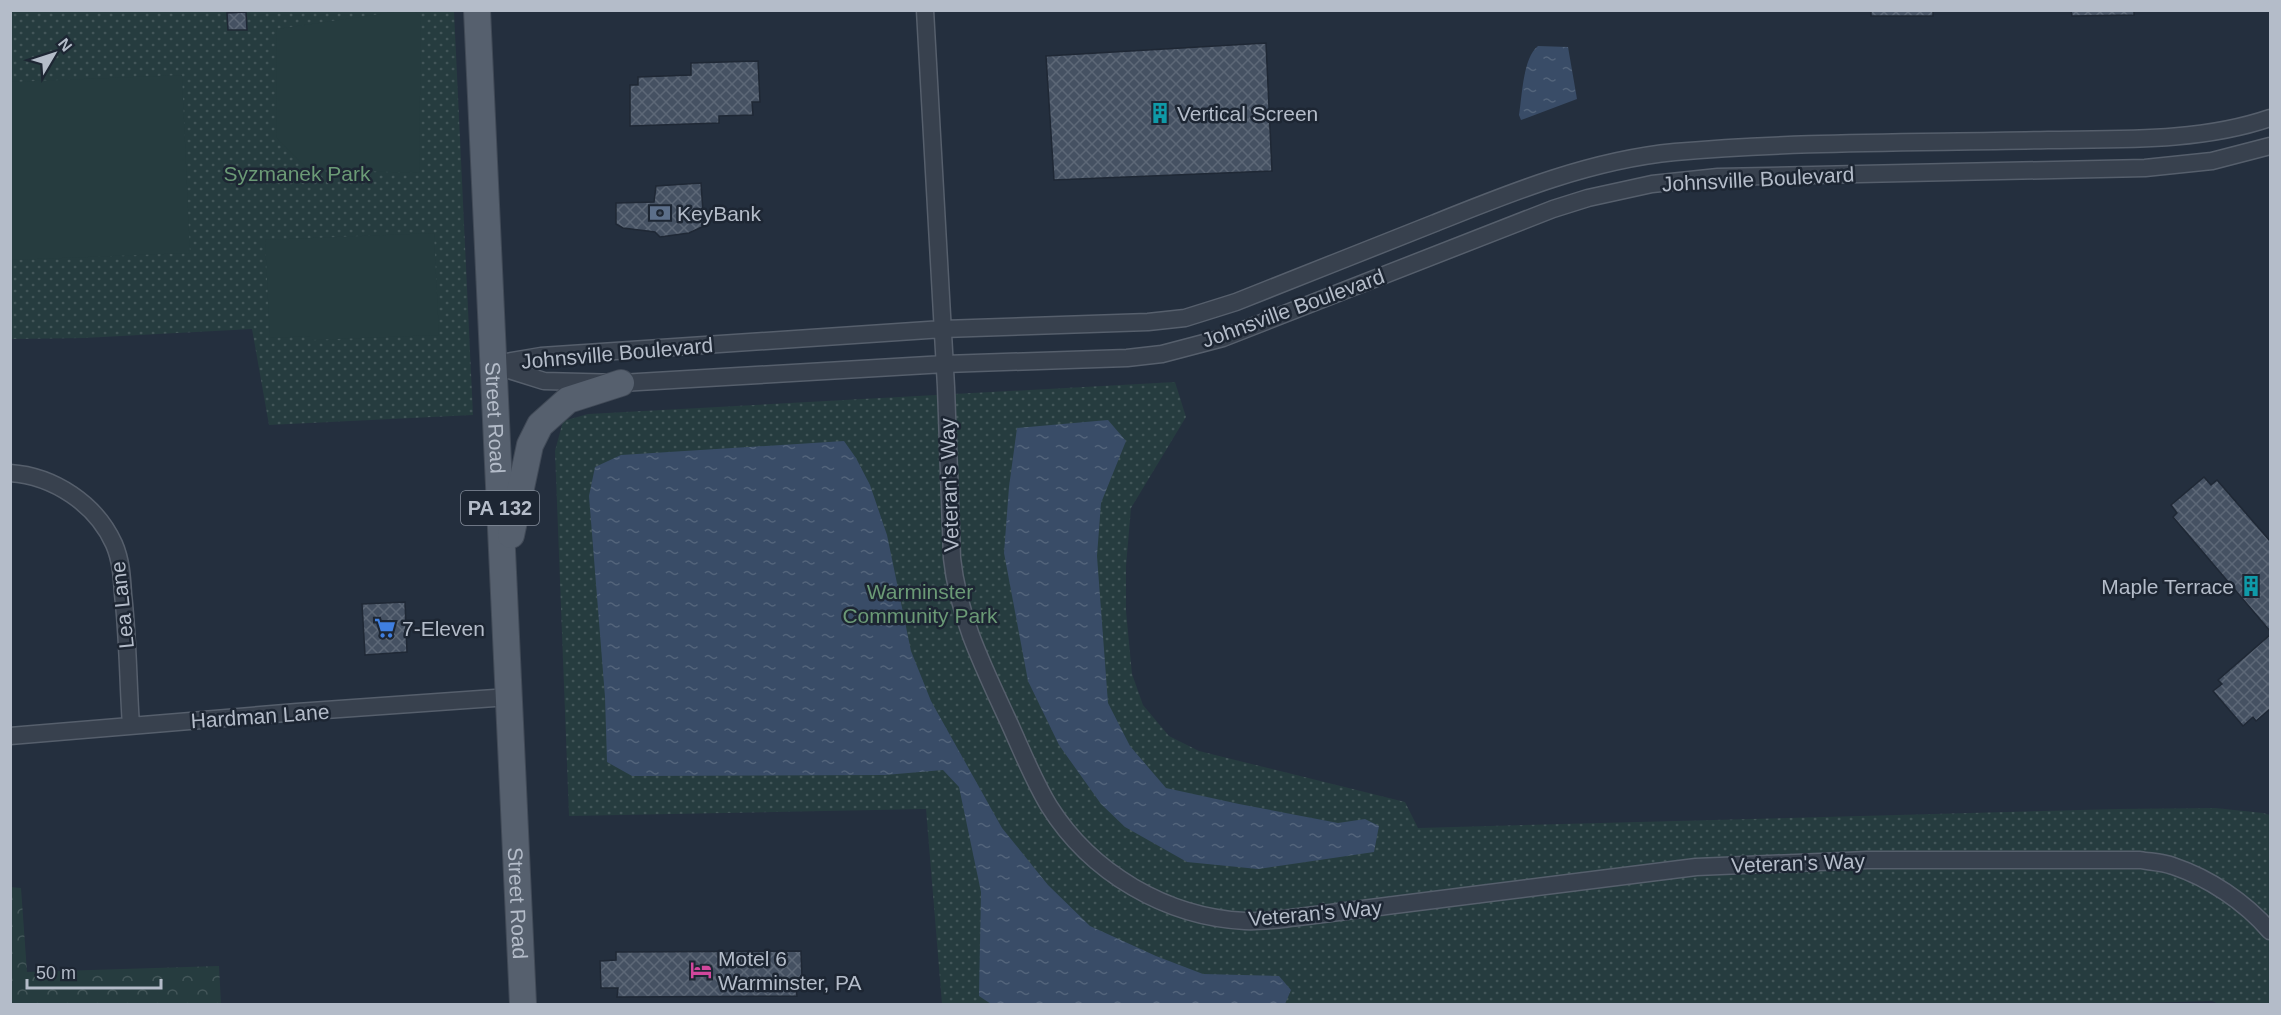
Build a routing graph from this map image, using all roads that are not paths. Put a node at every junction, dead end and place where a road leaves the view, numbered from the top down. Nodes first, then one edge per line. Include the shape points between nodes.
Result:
1 (477, 10) edge
2 (925, 10) edge
3 (2271, 118) edge
4 (2271, 146) edge
5 (943, 329) junction
6 (945, 364) junction
7 (494, 365) junction
8 (621, 383) junction
9 (10, 472) edge
10 (503, 573) junction
11 (509, 698) junction
12 (131, 726) junction
13 (10, 736) edge
14 (2271, 931) edge
15 (523, 1005) edge

1 - 7 main road, Street Road / PA 132
2 - 5 street, Veteran's Way
3 - 5 street, Johnsville Boulevard via 2147,138 1672,152 1599,165 1537,183 1236,302 1185,318
4 - 6 street, Johnsville Boulevard via 2212,161 2145,168 1718,177 1652,184 1553,209 1223,338 1162,354
5 - 6 street, Veteran's Way
5 - 7 street, Johnsville Boulevard via 541,356
6 - 8 street, Johnsville Boulevard
6 - 14 street, Veteran's Way via 951,558 954,583 970,636 1055,816 1086,854 1124,883 1152,898 1216,918 1272,921 1696,867 1867,860 2140,860 2171,865 2213,884
7 - 8 street, Johnsville Boulevard via 544,381
7 - 10 main road, Street Road / PA 132
8 - 10 main road via 568,400 540,425 530,445
9 - 12 street, Lea Lane via 45,479 64,489 94,515 114,545 126,617
10 - 11 main road, Street Road / PA 132
11 - 12 street, Hardman Lane
11 - 15 main road, Street Road / PA 132
12 - 13 street, Hardman Lane

